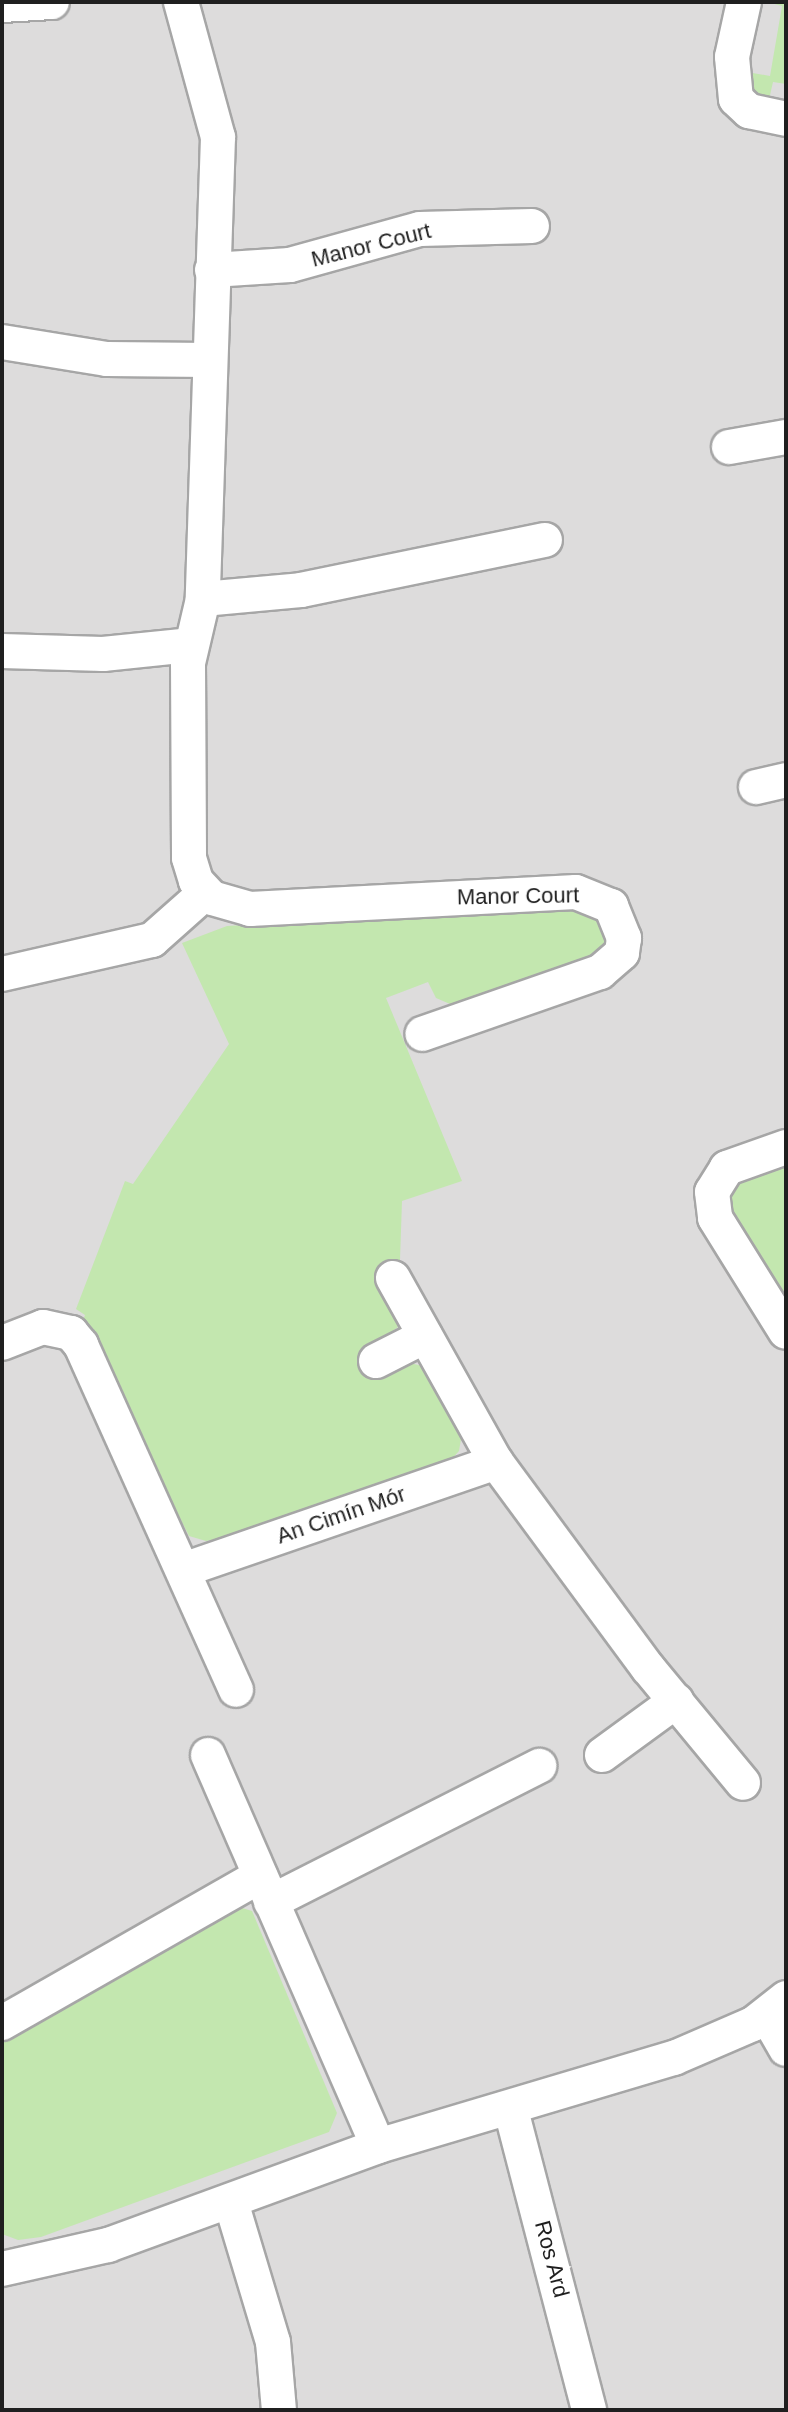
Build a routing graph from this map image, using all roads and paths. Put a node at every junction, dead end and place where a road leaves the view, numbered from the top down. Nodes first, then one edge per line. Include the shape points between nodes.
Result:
1 (52, 2) edge
2 (181, 2) edge
3 (744, 2) edge
4 (2, 5) edge
5 (786, 119) edge
6 (532, 226) dead end
7 (212, 270) junction
8 (2, 342) edge
9 (209, 360) junction
10 (786, 437) edge
11 (729, 447) dead end
12 (545, 540) dead end
13 (203, 599) junction
14 (190, 645) junction
15 (2, 651) edge
16 (205, 893) junction
17 (2, 974) edge
18 (422, 1034) dead end
19 (786, 1147) edge
20 (393, 1278) dead end
21 (786, 1332) edge
22 (5, 1333) edge
23 (425, 1336) junction
24 (376, 1361) dead end
25 (496, 1462) junction
26 (186, 1569) junction
27 (236, 1690) dead end
28 (676, 1701) junction
29 (208, 1755) dead end
30 (602, 1755) dead end
31 (539, 1766) dead end
32 (743, 1783) dead end
33 (265, 1889) junction
34 (776, 2007) edge
35 (2, 2023) edge
36 (786, 2049) edge
37 (511, 2110) junction
38 (378, 2146) junction
39 (231, 2202) junction
40 (2, 2269) edge
41 (279, 2410) edge
42 (589, 2410) edge

1 - 4 street
2 - 7 street via 217,129
3 - 5 street via 732,57 736,99 749,111
6 - 7 street, Manor Court via 420,229 290,265
7 - 9 street
8 - 9 street via 120,360
9 - 13 street
10 - 11 street
12 - 13 street via 301,590
13 - 14 street
14 - 15 street via 103,654
14 - 16 street via 189,858
16 - 17 street via 152,940
16 - 18 street, Manor Court via 250,909 559,891 594,896 611,906 624,942 607,968
19 - 21 street via 727,1168 712,1192 715,1218
20 - 23 street
22 - 26 street via 43,1327 76,1338
23 - 24 street
23 - 25 street
25 - 26 street, An Cimín Mór
25 - 28 street
26 - 27 street
28 - 30 street
28 - 32 street
29 - 33 street
31 - 33 street
33 - 35 street
33 - 38 street
34 - 36 street
34 - 37 street via 674,2058
37 - 38 street
37 - 42 street, Ros Ard
38 - 39 street
39 - 40 street via 59,2260
39 - 41 street via 273,2342

